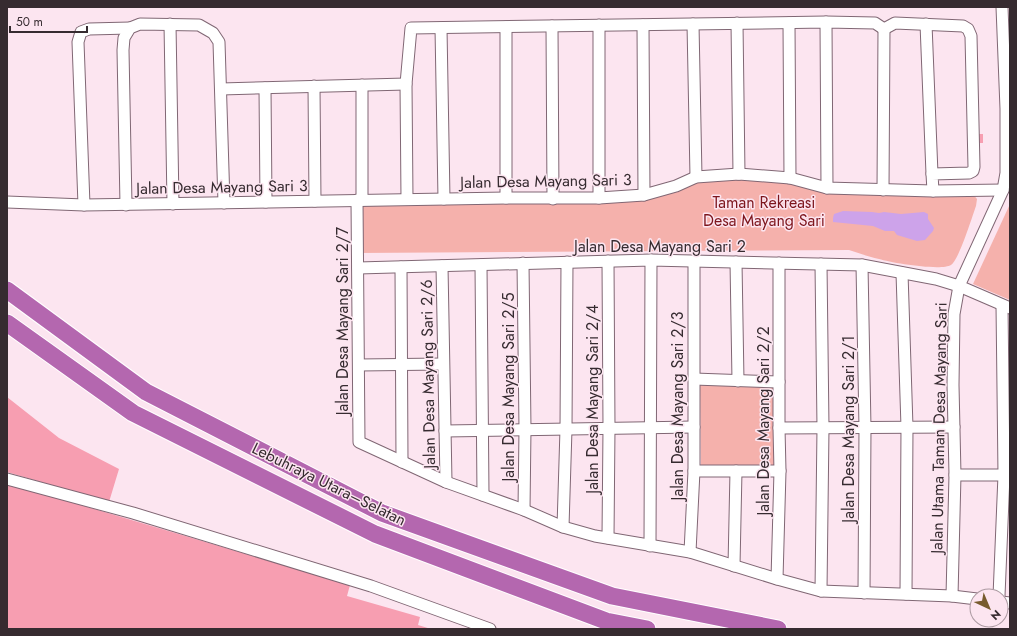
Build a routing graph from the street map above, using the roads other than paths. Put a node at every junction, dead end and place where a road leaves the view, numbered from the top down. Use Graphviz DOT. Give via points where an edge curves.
graph roads {
  1 [pos="1002,7"];
  2 [pos="826,22"];
  3 [pos="737,23"];
  4 [pos="789,23"];
  5 [pos="170,24"];
  6 [pos="694,24"];
  7 [pos="926,24"];
  8 [pos="643,25"];
  9 [pos="552,26"];
  10 [pos="599,26"];
  11 [pos="506,27"];
  12 [pos="130,28"];
  13 [pos="441,28"];
  14 [pos="884,29"];
  15 [pos="406,84"];
  16 [pos="362,85"];
  17 [pos="314,86"];
  18 [pos="265,88"];
  19 [pos="221,89"];
  20 [pos="1008,108"];
  21 [pos="739,174"];
  22 [pos="932,174"];
  23 [pos="696,177"];
  24 [pos="790,178"];
  25 [pos="827,188"];
  26 [pos="883,190"];
  27 [pos="1003,190"];
  28 [pos="932,191"];
  29 [pos="644,195"];
  30 [pos="506,198"];
  31 [pos="599,198"];
  32 [pos="444,199"];
  33 [pos="553,199"];
  34 [pos="360,200"];
  35 [pos="407,200"];
  36 [pos="315,201"];
  37 [pos="7,202"];
  38 [pos="266,202"];
  39 [pos="224,203"];
  40 [pos="173,204"];
  41 [pos="126,205"];
  42 [pos="84,206"];
  43 [pos="651,260"];
  44 [pos="608,261"];
  45 [pos="694,261"];
  46 [pos="567,262"];
  47 [pos="736,262"];
  48 [pos="523,263"];
  49 [pos="779,263"];
  50 [pos="481,264"];
  51 [pos="821,264"];
  52 [pos="862,265"];
  53 [pos="442,266"];
  54 [pos="401,267"];
  55 [pos="358,268"];
  56 [pos="902,273"];
  57 [pos="959,286"];
  58 [pos="7,290"];
  59 [pos="1006,306"];
  60 [pos="7,324"];
  61 [pos="402,364"];
  62 [pos="443,364"];
  63 [pos="359,365"];
  64 [pos="694,379"];
  65 [pos="738,381"];
  66 [pos="779,382"];
  67 [pos="650,427"];
  68 [pos="694,427"];
  69 [pos="908,427"];
  70 [pos="954,427"];
  71 [pos="609,428"];
  72 [pos="779,428"];
  73 [pos="823,428"];
  74 [pos="865,428"];
  75 [pos="525,429"];
  76 [pos="566,429"];
  77 [pos="482,430"];
  78 [pos="445,431"];
  79 [pos="402,462"];
  80 [pos="694,471"];
  81 [pos="736,471"];
  82 [pos="780,471"];
  83 [pos="955,474"];
  84 [pos="1007,475"];
  85 [pos="7,479"];
  86 [pos="446,482"];
  87 [pos="483,495"];
  88 [pos="524,510"];
  89 [pos="563,527"];
  90 [pos="608,538"];
  91 [pos="650,546"];
  92 [pos="690,552"];
  93 [pos="734,566"];
  94 [pos="776,579"];
  95 [pos="1000,588"];
  96 [pos="821,591"];
  97 [pos="864,593"];
  98 [pos="906,594"];
  99 [pos="952,596"];
  100 [pos="969,598"];
  101 [pos="490,629"];
  102 [pos="647,629"];
  103 [pos="778,629"];
  1 -- 20 [label="street, Jalan Utama Taman Desa Mayang Sari"];
  2 -- 4 [label="street"];
  2 -- 14 [label="street" via="875,23"];
  2 -- 25 [label="street"];
  3 -- 4 [label="street"];
  3 -- 6 [label="street"];
  3 -- 21 [label="street"];
  4 -- 24 [label="street"];
  5 -- 12 [label="street" via="140,24"];
  5 -- 19 [label="street" via="200,25 213,33 219,42"];
  5 -- 40 [label="street"];
  6 -- 8 [label="street"];
  6 -- 23 [label="street"];
  7 -- 14 [label="street" via="895,23"];
  7 -- 22 [label="street"];
  7 -- 22 [label="street" via="963,26 968,29 970,36 973,171"];
  8 -- 10 [label="street"];
  8 -- 29 [label="street"];
  9 -- 10 [label="street"];
  9 -- 11 [label="street"];
  9 -- 33 [label="street"];
  10 -- 31 [label="street"];
  11 -- 13 [label="street"];
  11 -- 30 [label="street"];
  12 -- 41 [label="street" via="124,38 123,50"];
  12 -- 42 [label="street" via="89,29 81,32 78,42"];
  13 -- 15 [label="street" via="411,28"];
  13 -- 32 [label="street"];
  14 -- 26 [label="street"];
  15 -- 16 [label="street"];
  15 -- 35 [label="street"];
  16 -- 17 [label="street"];
  16 -- 34 [label="street, Jalan Desa Mayang Sari 2/7"];
  17 -- 18 [label="street"];
  17 -- 36 [label="street"];
  18 -- 19 [label="street"];
  18 -- 38 [label="street"];
  19 -- 39 [label="street"];
  20 -- 27 [label="street, Jalan Utama Taman Desa Mayang Sari"];
  21 -- 23 [label="street, Jalan Desa Mayang Sari 3"];
  21 -- 24 [label="street, Jalan Desa Mayang Sari 3"];
  22 -- 28 [label="street"];
  23 -- 29 [label="street, Jalan Desa Mayang Sari 3"];
  24 -- 25 [label="street, Jalan Desa Mayang Sari 3"];
  25 -- 26 [label="street, Jalan Desa Mayang Sari 3"];
  26 -- 28 [label="street, Jalan Desa Mayang Sari 3"];
  27 -- 28 [label="street, Jalan Desa Mayang Sari 3"];
  27 -- 57 [label="street, Jalan Utama Taman Desa Mayang Sari"];
  29 -- 31 [label="street, Jalan Desa Mayang Sari 3"];
  30 -- 32 [label="street, Jalan Desa Mayang Sari 3"];
  30 -- 33 [label="street, Jalan Desa Mayang Sari 3"];
  31 -- 33 [label="street, Jalan Desa Mayang Sari 3"];
  32 -- 35 [label="street, Jalan Desa Mayang Sari 3"];
  34 -- 35 [label="street, Jalan Desa Mayang Sari 3"];
  34 -- 36 [label="street, Jalan Desa Mayang Sari 3"];
  34 -- 55 [label="street, Jalan Desa Mayang Sari 2/7"];
  36 -- 38 [label="street, Jalan Desa Mayang Sari 3"];
  37 -- 42 [label="street, Jalan Desa Mayang Sari 3"];
  38 -- 39 [label="street, Jalan Desa Mayang Sari 3"];
  39 -- 40 [label="street, Jalan Desa Mayang Sari 3"];
  40 -- 41 [label="street, Jalan Desa Mayang Sari 3"];
  41 -- 42 [label="street, Jalan Desa Mayang Sari 3"];
  43 -- 44 [label="street, Jalan Desa Mayang Sari 2"];
  43 -- 45 [label="street, Jalan Desa Mayang Sari 2"];
  43 -- 67 [label="street"];
  44 -- 46 [label="street, Jalan Desa Mayang Sari 2"];
  44 -- 71 [label="street, Jalan Desa Mayang Sari 2/4"];
  45 -- 47 [label="street, Jalan Desa Mayang Sari 2"];
  45 -- 64 [label="street, Jalan Desa Mayang Sari 2/3"];
  46 -- 48 [label="street, Jalan Desa Mayang Sari 2"];
  46 -- 76 [label="street"];
  47 -- 49 [label="street, Jalan Desa Mayang Sari 2"];
  47 -- 65 [label="street"];
  48 -- 50 [label="street, Jalan Desa Mayang Sari 2"];
  48 -- 75 [label="street, Jalan Desa Mayang Sari 2/5"];
  49 -- 51 [label="street, Jalan Desa Mayang Sari 2"];
  49 -- 66 [label="street, Jalan Desa Mayang Sari 2/2"];
  50 -- 53 [label="street, Jalan Desa Mayang Sari 2"];
  50 -- 77 [label="street"];
  51 -- 52 [label="street, Jalan Desa Mayang Sari 2"];
  51 -- 73 [label="street"];
  52 -- 56 [label="street, Jalan Desa Mayang Sari 2"];
  52 -- 74 [label="street, Jalan Desa Mayang Sari 2/1"];
  53 -- 54 [label="street, Jalan Desa Mayang Sari 2"];
  53 -- 62 [label="street, Jalan Desa Mayang Sari 2/6"];
  54 -- 55 [label="street, Jalan Desa Mayang Sari 2"];
  54 -- 61 [label="street"];
  55 -- 63 [label="street, Jalan Desa Mayang Sari 2/7"];
  56 -- 57 [label="street, Jalan Desa Mayang Sari 2"];
  56 -- 69 [label="street"];
  57 -- 59 [label="street, Jalan Desa Mayang Sari 2"];
  57 -- 70 [label="street, Jalan Utama Taman Desa Mayang Sari" via="954,314"];
  58 -- 103 [label="highway, Lebuhraya Utara–Selatan" via="146,392 382,513 612,596"];
  59 -- 84 [label="street"];
  60 -- 102 [label="highway, Lebuhraya Utara–Selatan" via="133,413 375,534 606,621"];
  61 -- 62 [label="street"];
  61 -- 63 [label="street"];
  61 -- 79 [label="street"];
  62 -- 78 [label="street, Jalan Desa Mayang Sari 2/6"];
  63 -- 79 [label="street, Jalan Desa Mayang Sari 2/7" via="359,442"];
  64 -- 65 [label="street"];
  64 -- 68 [label="street, Jalan Desa Mayang Sari 2/3"];
  65 -- 66 [label="street"];
  66 -- 72 [label="street, Jalan Desa Mayang Sari 2/2"];
  67 -- 68 [label="street"];
  67 -- 71 [label="street"];
  67 -- 91 [label="street"];
  68 -- 80 [label="street, Jalan Desa Mayang Sari 2/3"];
  69 -- 70 [label="street"];
  69 -- 74 [label="street"];
  69 -- 98 [label="street"];
  70 -- 83 [label="street, Jalan Utama Taman Desa Mayang Sari"];
  71 -- 76 [label="street"];
  71 -- 90 [label="street, Jalan Desa Mayang Sari 2/4"];
  72 -- 73 [label="street"];
  72 -- 82 [label="street, Jalan Desa Mayang Sari 2/2"];
  73 -- 74 [label="street"];
  73 -- 96 [label="street"];
  74 -- 97 [label="street, Jalan Desa Mayang Sari 2/1"];
  75 -- 76 [label="street"];
  75 -- 77 [label="street"];
  75 -- 88 [label="street, Jalan Desa Mayang Sari 2/5"];
  76 -- 89 [label="street"];
  77 -- 78 [label="street"];
  77 -- 87 [label="street"];
  78 -- 86 [label="street, Jalan Desa Mayang Sari 2/6"];
  79 -- 86 [label="street"];
  80 -- 81 [label="street"];
  80 -- 92 [label="street, Jalan Desa Mayang Sari 2/3"];
  81 -- 82 [label="street"];
  81 -- 93 [label="street"];
  82 -- 94 [label="street, Jalan Desa Mayang Sari 2/2"];
  83 -- 84 [label="street"];
  83 -- 99 [label="street, Jalan Utama Taman Desa Mayang Sari"];
  84 -- 95 [label="street"];
  85 -- 101 [label="street" via="133,513 371,586"];
  86 -- 87 [label="street"];
  87 -- 88 [label="street"];
  88 -- 89 [label="street"];
  89 -- 90 [label="street"];
  90 -- 91 [label="street"];
  91 -- 92 [label="street"];
  92 -- 93 [label="street"];
  93 -- 94 [label="street"];
  94 -- 96 [label="street"];
  96 -- 97 [label="street"];
  97 -- 98 [label="street"];
  98 -- 99 [label="street"];
  99 -- 100 [label="street"];
}
